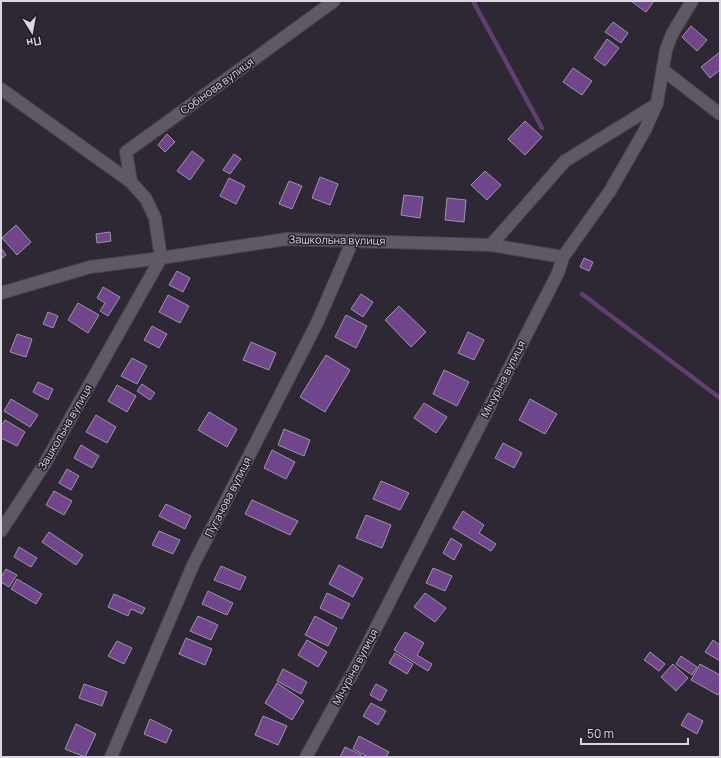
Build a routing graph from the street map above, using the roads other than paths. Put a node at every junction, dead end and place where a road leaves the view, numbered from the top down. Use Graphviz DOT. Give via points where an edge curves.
graph roads {
  1 [pos="334,1"];
  2 [pos="692,1"];
  3 [pos="663,70"];
  4 [pos="1,89"];
  5 [pos="657,103"];
  6 [pos="720,114"];
  7 [pos="131,182"];
  8 [pos="353,240"];
  9 [pos="491,245"];
  10 [pos="563,257"];
  11 [pos="161,258"];
  12 [pos="1,293"];
  13 [pos="1,531"];
  14 [pos="111,757"];
  15 [pos="306,757"];
  1 -- 7 [label="street, Собінова вулиця" via="126,152"];
  2 -- 3 [label="street, Мічуріна вулиця" via="672,34"];
  3 -- 5 [label="street, Мічуріна вулиця"];
  3 -- 6 [label="street"];
  4 -- 7 [label="street"];
  5 -- 9 [label="street" via="565,161"];
  5 -- 10 [label="street, Мічуріна вулиця" via="610,191"];
  7 -- 11 [label="street" via="146,199 155,218"];
  8 -- 9 [label="street, Зашкольна вулиця"];
  8 -- 11 [label="street, Зашкольна вулиця" via="288,238"];
  8 -- 14 [label="street, Пугачова вулиця" via="317,323 193,565"];
  9 -- 10 [label="street, Зашкольна вулиця"];
  10 -- 15 [label="street, Мічуріна вулиця" via="558,273 372,635"];
  11 -- 12 [label="street" via="90,267"];
  11 -- 13 [label="street, Зашкольна вулиця" via="44,465"];
}
